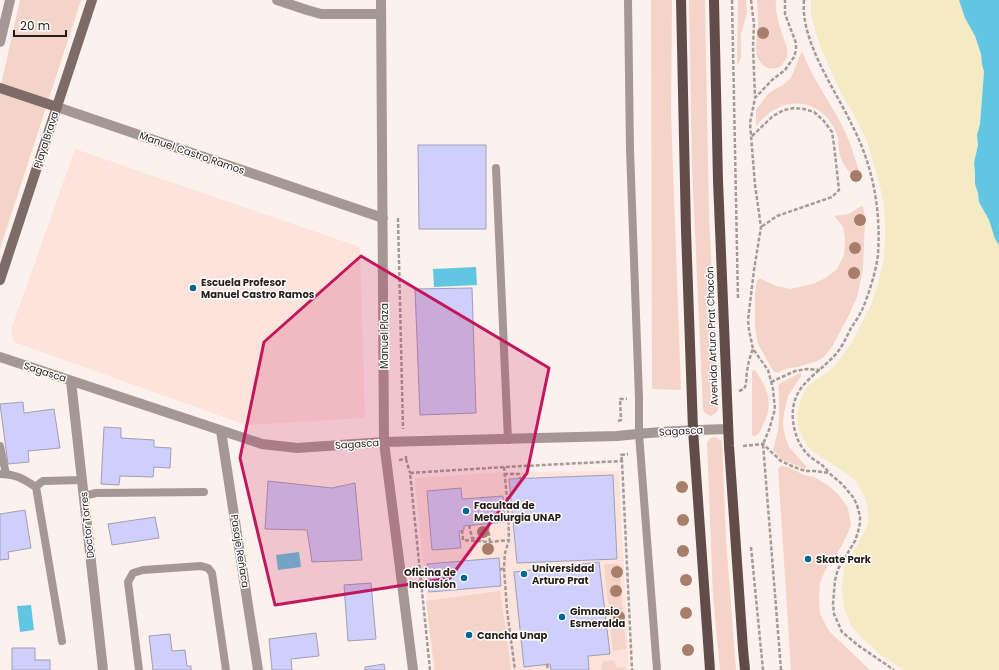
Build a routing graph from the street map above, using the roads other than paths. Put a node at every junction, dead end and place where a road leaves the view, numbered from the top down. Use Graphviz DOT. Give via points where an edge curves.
graph roads {
  1 [pos="10,0"];
  2 [pos="92,0"];
  3 [pos="277,0"];
  4 [pos="381,0"];
  5 [pos="628,0"];
  6 [pos="682,0"];
  7 [pos="714,0"];
  8 [pos="381,14"];
  9 [pos="0,42"];
  10 [pos="0,88"];
  11 [pos="57,107"];
  12 [pos="496,168"];
  13 [pos="383,218"];
  14 [pos="0,280"];
  15 [pos="0,357"];
  16 [pos="71,381"];
  17 [pos="728,429"];
  18 [pos="693,430"];
  19 [pos="221,431"];
  20 [pos="639,434"];
  21 [pos="508,440"];
  22 [pos="384,442"];
  23 [pos="0,446"];
  24 [pos="3,474"];
  25 [pos="82,480"];
  26 [pos="36,487"];
  27 [pos="204,492"];
  28 [pos="84,496"];
  29 [pos="62,641"];
  30 [pos="103,670"];
  31 [pos="139,670"];
  32 [pos="226,670"];
  33 [pos="258,670"];
  34 [pos="413,670"];
  35 [pos="657,670"];
  36 [pos="710,670"];
  37 [pos="745,670"];
  1 -- 9 [label="street"];
  2 -- 11 [label="street, Playa Brava"];
  3 -- 8 [label="street" via="321,14"];
  4 -- 8 [label="street, Manuel Plaza"];
  5 -- 20 [label="lane"];
  6 -- 18 [label="main road"];
  7 -- 17 [label="main road, Avenida Arturo Prat Chacón"];
  8 -- 13 [label="street, Manuel Plaza"];
  10 -- 11 [label="street, Manuel Castro Ramos"];
  11 -- 13 [label="street, Manuel Castro Ramos"];
  11 -- 14 [label="street, Playa Brava"];
  12 -- 21 [label="lane"];
  13 -- 22 [label="street, Manuel Plaza"];
  15 -- 16 [label="street, Sagasca"];
  16 -- 19 [label="street, Sagasca"];
  16 -- 25 [label="street, Doctor Torres"];
  17 -- 18 [label="street, Sagasca"];
  17 -- 37 [label="main road, Avenida Arturo Prat Chacón"];
  18 -- 20 [label="street, Sagasca"];
  18 -- 36 [label="main road"];
  19 -- 22 [label="street, Sagasca" via="262,444 297,448"];
  19 -- 33 [label="street, Pasaje Reñaca"];
  20 -- 21 [label="street, Sagasca"];
  20 -- 35 [label="lane"];
  21 -- 22 [label="street, Sagasca"];
  22 -- 34 [label="street, Manuel Plaza"];
  23 -- 24 [label="lane"];
  24 -- 26 [label="lane" via="18,476"];
  25 -- 26 [label="lane" via="43,481"];
  25 -- 28 [label="street, Doctor Torres"];
  26 -- 29 [label="lane"];
  27 -- 28 [label="lane"];
  28 -- 30 [label="street, Doctor Torres"];
  31 -- 32 [label="lane" via="128,582 133,573 201,566 208,568 212,573"];
}
